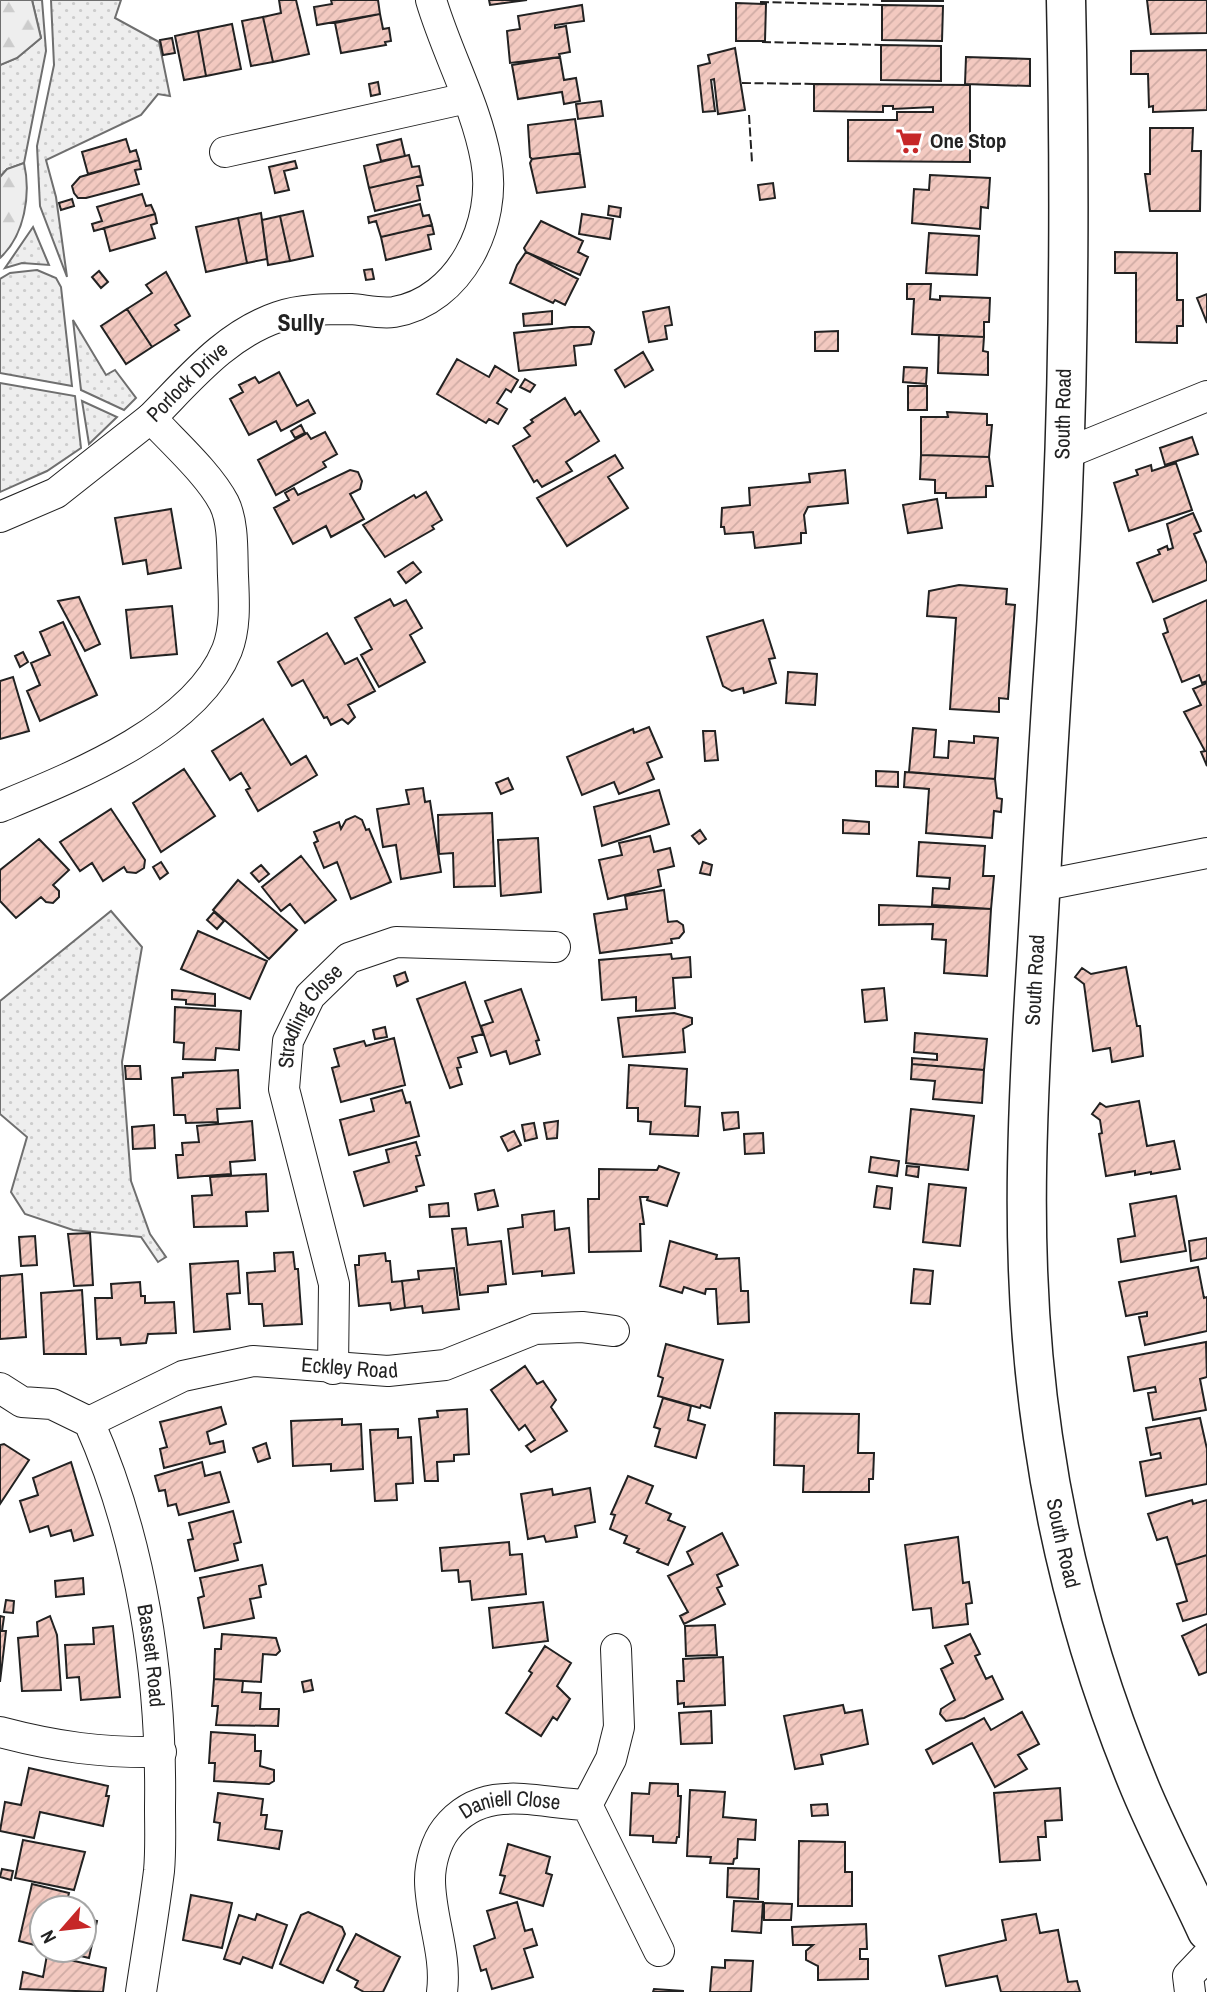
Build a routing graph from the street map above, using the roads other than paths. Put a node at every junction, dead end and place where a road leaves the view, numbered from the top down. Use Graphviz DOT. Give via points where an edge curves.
graph roads {
  1 [pos="431,0"];
  2 [pos="1066,0"];
  3 [pos="467,98"];
  4 [pos="225,152"];
  5 [pos="1207,396"];
  6 [pos="151,418"];
  7 [pos="1062,455"];
  8 [pos="0,517"];
  9 [pos="0,807"];
  10 [pos="1207,853"];
  11 [pos="1040,886"];
  12 [pos="555,947"];
  13 [pos="614,1331"];
  14 [pos="333,1368"];
  15 [pos="0,1388"];
  16 [pos="89,1422"];
  17 [pos="616,1649"];
  18 [pos="0,1732"];
  19 [pos="161,1752"];
  20 [pos="587,1805"];
  21 [pos="1207,1931"];
  22 [pos="659,1951"];
  23 [pos="1207,1956"];
  24 [pos="141,1992"];
  25 [pos="442,1992"];
  26 [pos="1189,1992"];
  1 -- 3 [label="street, Porlock Drive"];
  2 -- 7 [label="main road, South Road" via="1069,154"];
  3 -- 4 [label="street"];
  3 -- 6 [label="street, Porlock Drive" via="487,162 487,204 475,244 455,279 430,300 393,312 311,311 258,325 231,340"];
  5 -- 7 [label="street"];
  6 -- 8 [label="street" via="56,493"];
  6 -- 9 [label="street, Porlock Drive" via="224,503 233,580 227,650 207,683 149,733 79,772"];
  7 -- 11 [label="main road, South Road"];
  10 -- 11 [label="street"];
  11 -- 21 [label="main road, South Road" via="1025,1225 1031,1347 1043,1441 1061,1537 1096,1664 1140,1790"];
  12 -- 14 [label="street, Stradling Close" via="397,942 349,958 310,996 288,1041 284,1089 334,1284"];
  13 -- 14 [label="street, Eckley Road" via="535,1329 445,1365 388,1371"];
  14 -- 16 [label="street, Eckley Road" via="253,1361 191,1374"];
  15 -- 16 [label="street" via="22,1402 52,1404"];
  16 -- 19 [label="street, Bassett Road" via="108,1464 133,1551 147,1617"];
  17 -- 20 [label="street" via="619,1727 611,1759"];
  18 -- 19 [label="street" via="57,1747 106,1753"];
  19 -- 24 [label="street, Bassett Road" via="159,1868"];
  20 -- 22 [label="street, Daniell Close"];
  20 -- 25 [label="street, Daniell Close" via="512,1798 483,1801 457,1815 438,1840 430,1879 439,1929"];
  23 -- 26 [label="street" via="1188,1976"];
}
